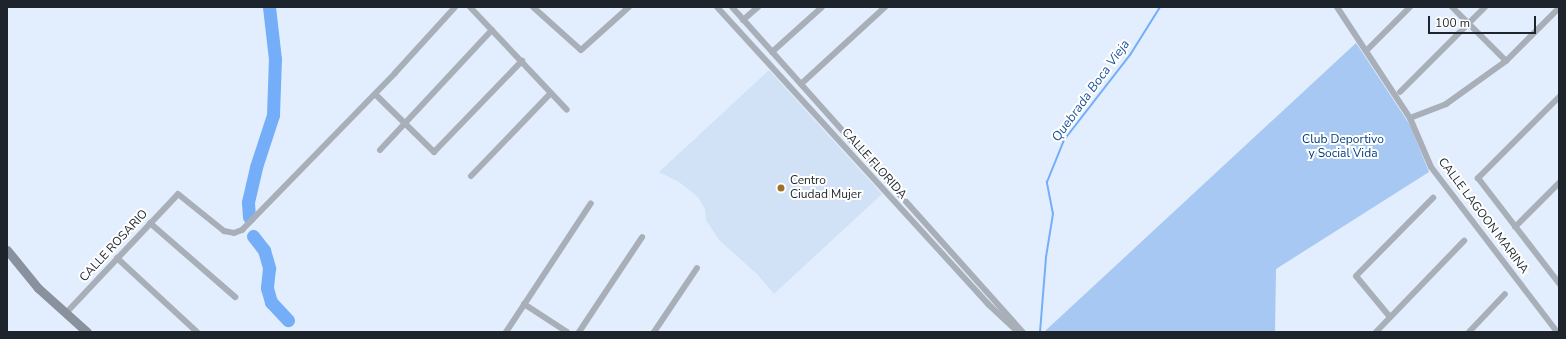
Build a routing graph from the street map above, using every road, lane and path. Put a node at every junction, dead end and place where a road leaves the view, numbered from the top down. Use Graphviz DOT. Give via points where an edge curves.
graph roads {
  1 [pos="456,7"];
  2 [pos="470,7"];
  3 [pos="629,7"];
  4 [pos="717,7"];
  5 [pos="732,7"];
  6 [pos="758,7"];
  7 [pos="822,7"];
  8 [pos="885,7"];
  9 [pos="1337,7"];
  10 [pos="1410,7"];
  11 [pos="1452,7"];
  12 [pos="1485,7"];
  13 [pos="536,8"];
  14 [pos="1559,8"];
  15 [pos="877,9"];
  16 [pos="743,20"];
  17 [pos="1468,24"];
  18 [pos="492,30"];
  19 [pos="1366,51"];
  20 [pos="772,52"];
  21 [pos="522,61"];
  22 [pos="1506,61"];
  23 [pos="801,84"];
  24 [pos="1400,92"];
  25 [pos="551,93"];
  26 [pos="375,94"];
  27 [pos="1559,97"];
  28 [pos="567,110"];
  29 [pos="1410,118"];
  30 [pos="405,123"];
  31 [pos="380,150"];
  32 [pos="471,176"];
  33 [pos="1559,183"];
  34 [pos="1433,198"];
  35 [pos="591,203"];
  36 [pos="150,223"];
  37 [pos="1515,227"];
  38 [pos="642,237"];
  39 [pos="1464,241"];
  40 [pos="7,250"];
  41 [pos="118,258"];
  42 [pos="697,268"];
  43 [pos="1559,283"];
  44 [pos="1505,294"];
  45 [pos="235,297"];
  46 [pos="524,304"];
  47 [pos="66,313"];
  48 [pos="1390,317"];
  49 [pos="87,332"];
  50 [pos="197,332"];
  51 [pos="506,332"];
  52 [pos="567,332"];
  53 [pos="579,332"];
  54 [pos="654,332"];
  55 [pos="1018,332"];
  56 [pos="1023,332"];
  57 [pos="1376,332"];
  58 [pos="1469,332"];
  59 [pos="1557,332"];
  1 -- 26 [label="street"];
  2 -- 18 [label="street"];
  3 -- 13 [label="street" via="581,50"];
  4 -- 55 [label="street, CALLE FLORIDA" via="988,304"];
  5 -- 16 [label="street, CALLE FLORIDA"];
  6 -- 16 [label="street"];
  7 -- 20 [label="street"];
  8 -- 15 [label="street"];
  9 -- 19 [label="street, CALLE LAGOON MARINA"];
  10 -- 19 [label="street"];
  11 -- 17 [label="street"];
  12 -- 17 [label="street"];
  14 -- 22 [label="street"];
  15 -- 23 [label="street"];
  16 -- 20 [label="street, CALLE FLORIDA"];
  17 -- 22 [label="street"];
  17 -- 24 [label="street"];
  18 -- 21 [label="street"];
  18 -- 30 [label="street"];
  19 -- 29 [label="street, CALLE LAGOON MARINA"];
  20 -- 23 [label="street, CALLE FLORIDA"];
  21 -- 25 [label="street"];
  21 -- 30 [label="street" via="434,152"];
  22 -- 29 [label="street" via="1446,104"];
  23 -- 56 [label="street, CALLE FLORIDA"];
  25 -- 28 [label="street"];
  25 -- 32 [label="street"];
  26 -- 30 [label="street"];
  26 -- 36 [label="street, CALLE ROSARIO" via="242,230 234,233 224,231 178,194"];
  27 -- 37 [label="street" via="1478,178"];
  29 -- 59 [label="street, CALLE LAGOON MARINA" via="1431,167"];
  30 -- 31 [label="street"];
  33 -- 37 [label="street"];
  34 -- 48 [label="street" via="1356,276"];
  35 -- 46 [label="street"];
  36 -- 41 [label="street, CALLE ROSARIO"];
  36 -- 45 [label="street"];
  37 -- 43 [label="street"];
  38 -- 53 [label="street"];
  39 -- 48 [label="street"];
  40 -- 47 [label="main road" via="38,288"];
  41 -- 47 [label="street, CALLE ROSARIO"];
  41 -- 50 [label="street"];
  42 -- 54 [label="street"];
  44 -- 58 [label="street"];
  46 -- 51 [label="street"];
  46 -- 52 [label="street"];
  47 -- 49 [label="main road"];
  48 -- 57 [label="street"];
}
